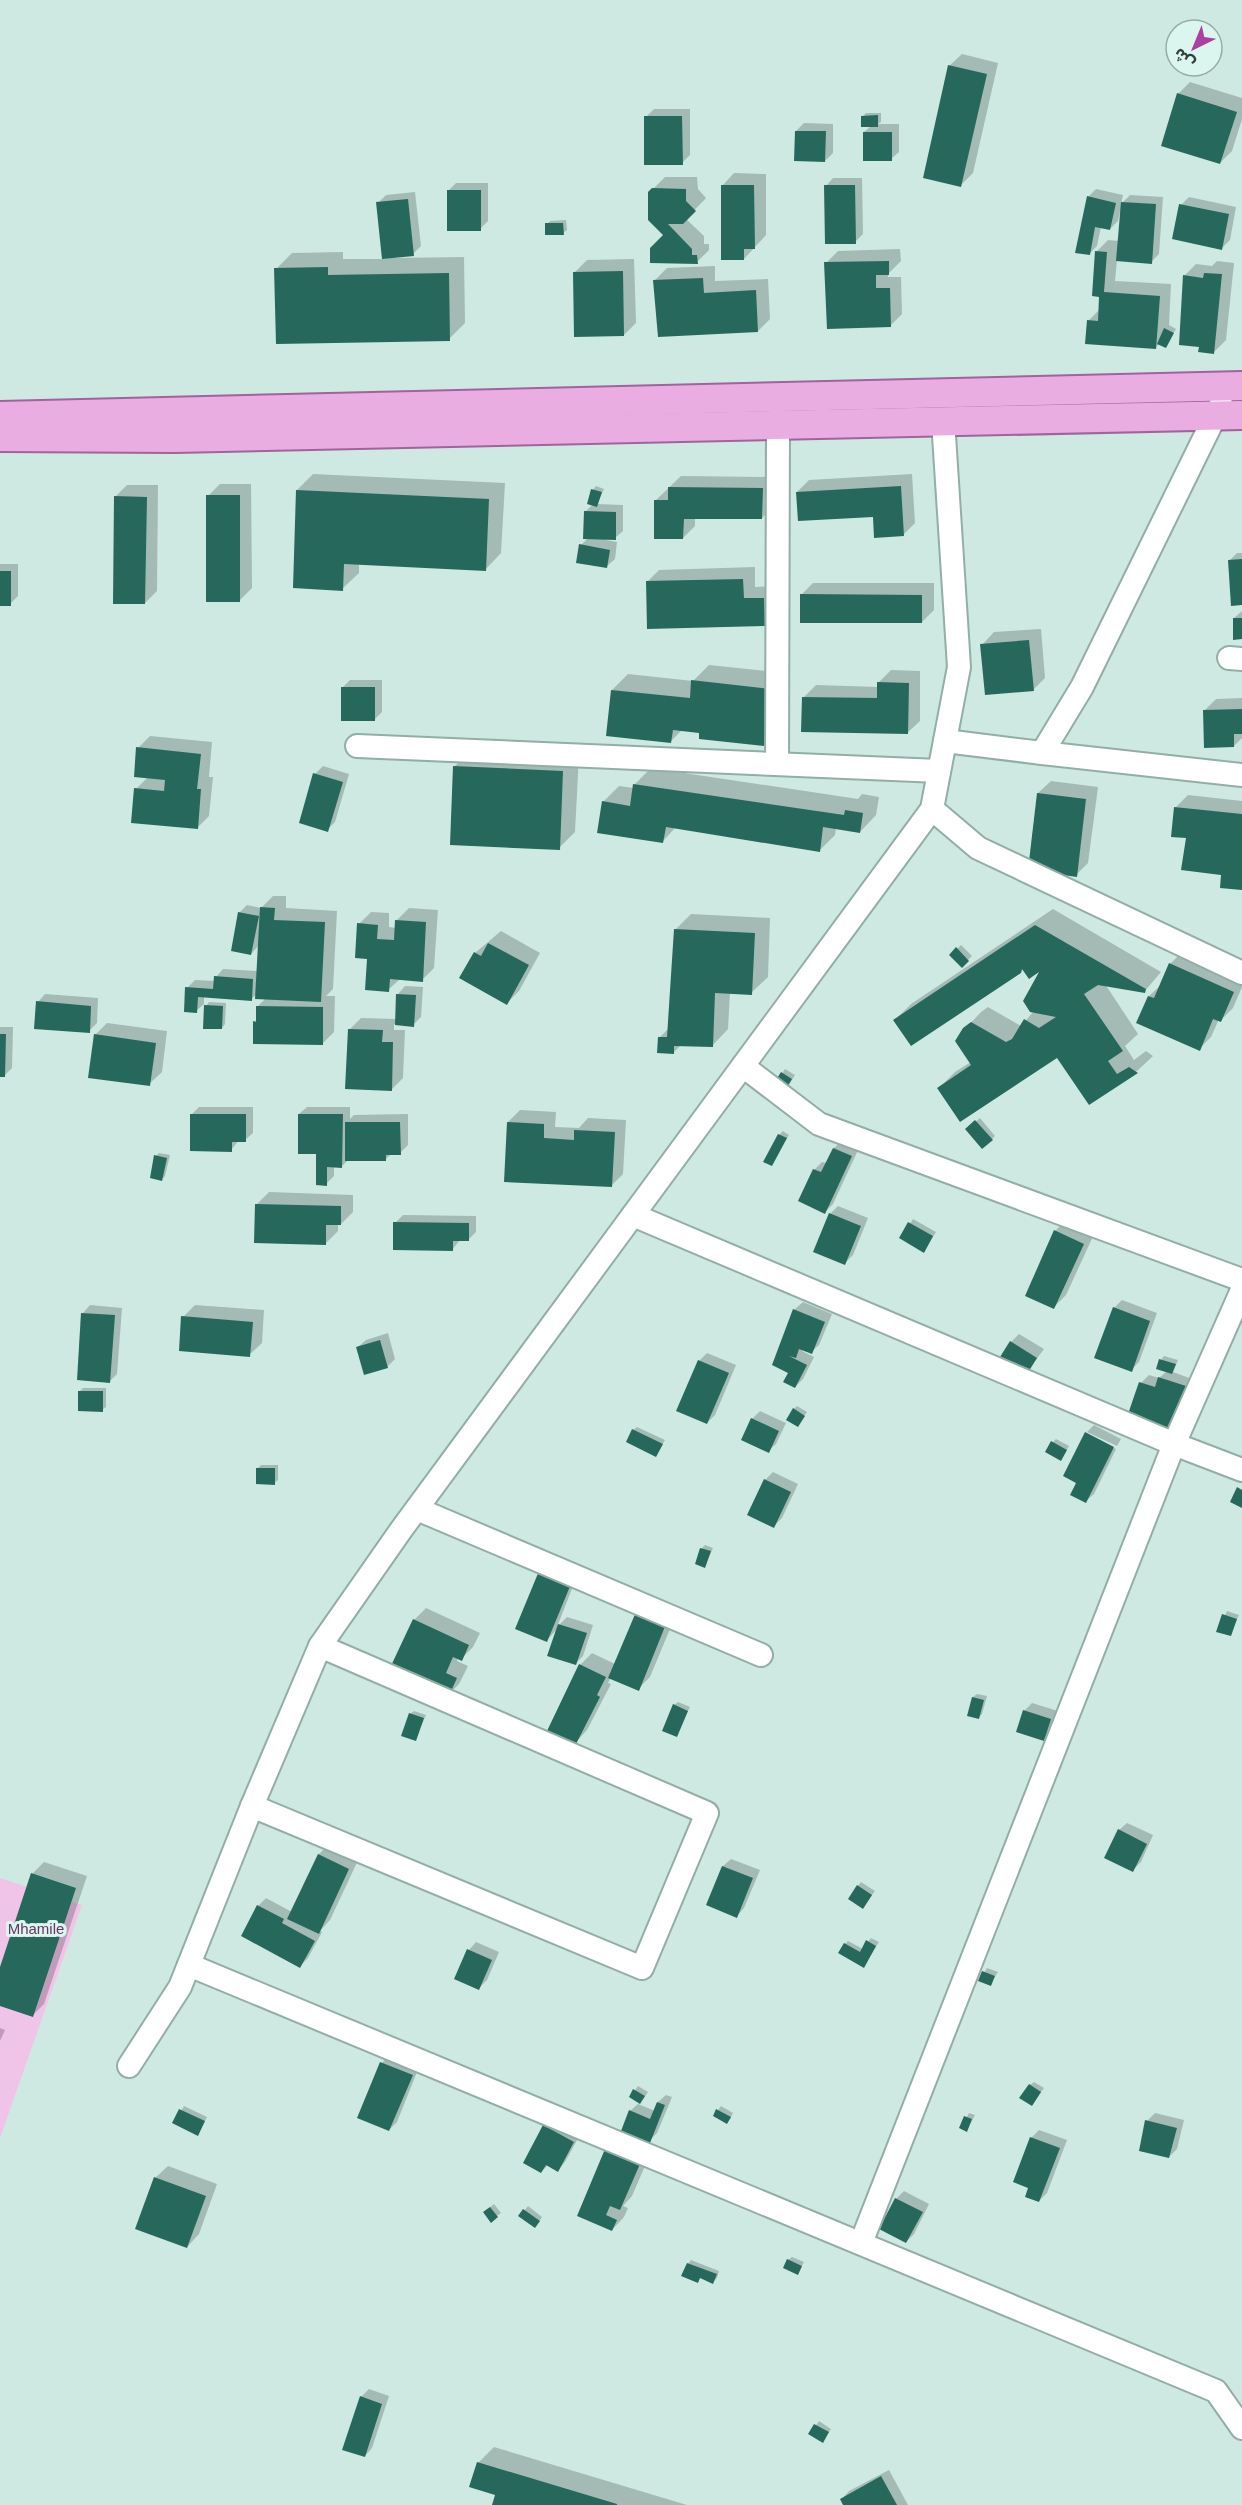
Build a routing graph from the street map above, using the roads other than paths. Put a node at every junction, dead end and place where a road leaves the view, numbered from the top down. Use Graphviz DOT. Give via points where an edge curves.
graph roads {
  1 [pos="1237,386"];
  2 [pos="0,416"];
  3 [pos="1228,416"];
  4 [pos="943,420"];
  5 [pos="777,424"];
  6 [pos="0,437"];
  7 [pos="945,741"];
  8 [pos="357,746"];
  9 [pos="1042,753"];
  10 [pos="777,764"];
  11 [pos="939,771"];
  12 [pos="1242,775"];
  13 [pos="932,809"];
  14 [pos="1242,973"];
  15 [pos="743,1066"];
  16 [pos="633,1215"];
  17 [pos="1242,1280"];
  18 [pos="1242,1290"];
  19 [pos="1174,1444"];
  20 [pos="1242,1470"];
  21 [pos="417,1509"];
  22 [pos="320,1646"];
  23 [pos="761,1655"];
  24 [pos="252,1806"];
  25 [pos="189,1965"];
  26 [pos="129,2066"];
  27 [pos="861,2243"];
  28 [pos="1242,2428"];
  1 -- 2 [label="main road"];
  1 -- 3 [label="street"];
  3 -- 4 [label="main road"];
  3 -- 9 [label="street" via="1082,687"];
  4 -- 5 [label="main road"];
  4 -- 7 [label="street" via="959,667"];
  5 -- 6 [label="main road" via="175,438"];
  5 -- 10 [label="street"];
  7 -- 9 [label="street"];
  7 -- 11 [label="street"];
  8 -- 10 [label="street"];
  9 -- 12 [label="street"];
  10 -- 11 [label="street"];
  11 -- 13 [label="street"];
  13 -- 14 [label="street" via="978,848"];
  13 -- 15 [label="street"];
  15 -- 16 [label="street"];
  15 -- 17 [label="street" via="819,1124"];
  16 -- 19 [label="street"];
  16 -- 21 [label="street"];
  18 -- 19 [label="street"];
  19 -- 20 [label="street"];
  19 -- 27 [label="street"];
  21 -- 22 [label="street"];
  21 -- 23 [label="street"];
  22 -- 24 [label="street"];
  22 -- 24 [label="street" via="707,1813 642,1968"];
  24 -- 25 [label="street"];
  25 -- 26 [label="street" via="180,1987"];
  25 -- 27 [label="street"];
  27 -- 28 [label="street" via="1216,2391"];
}
